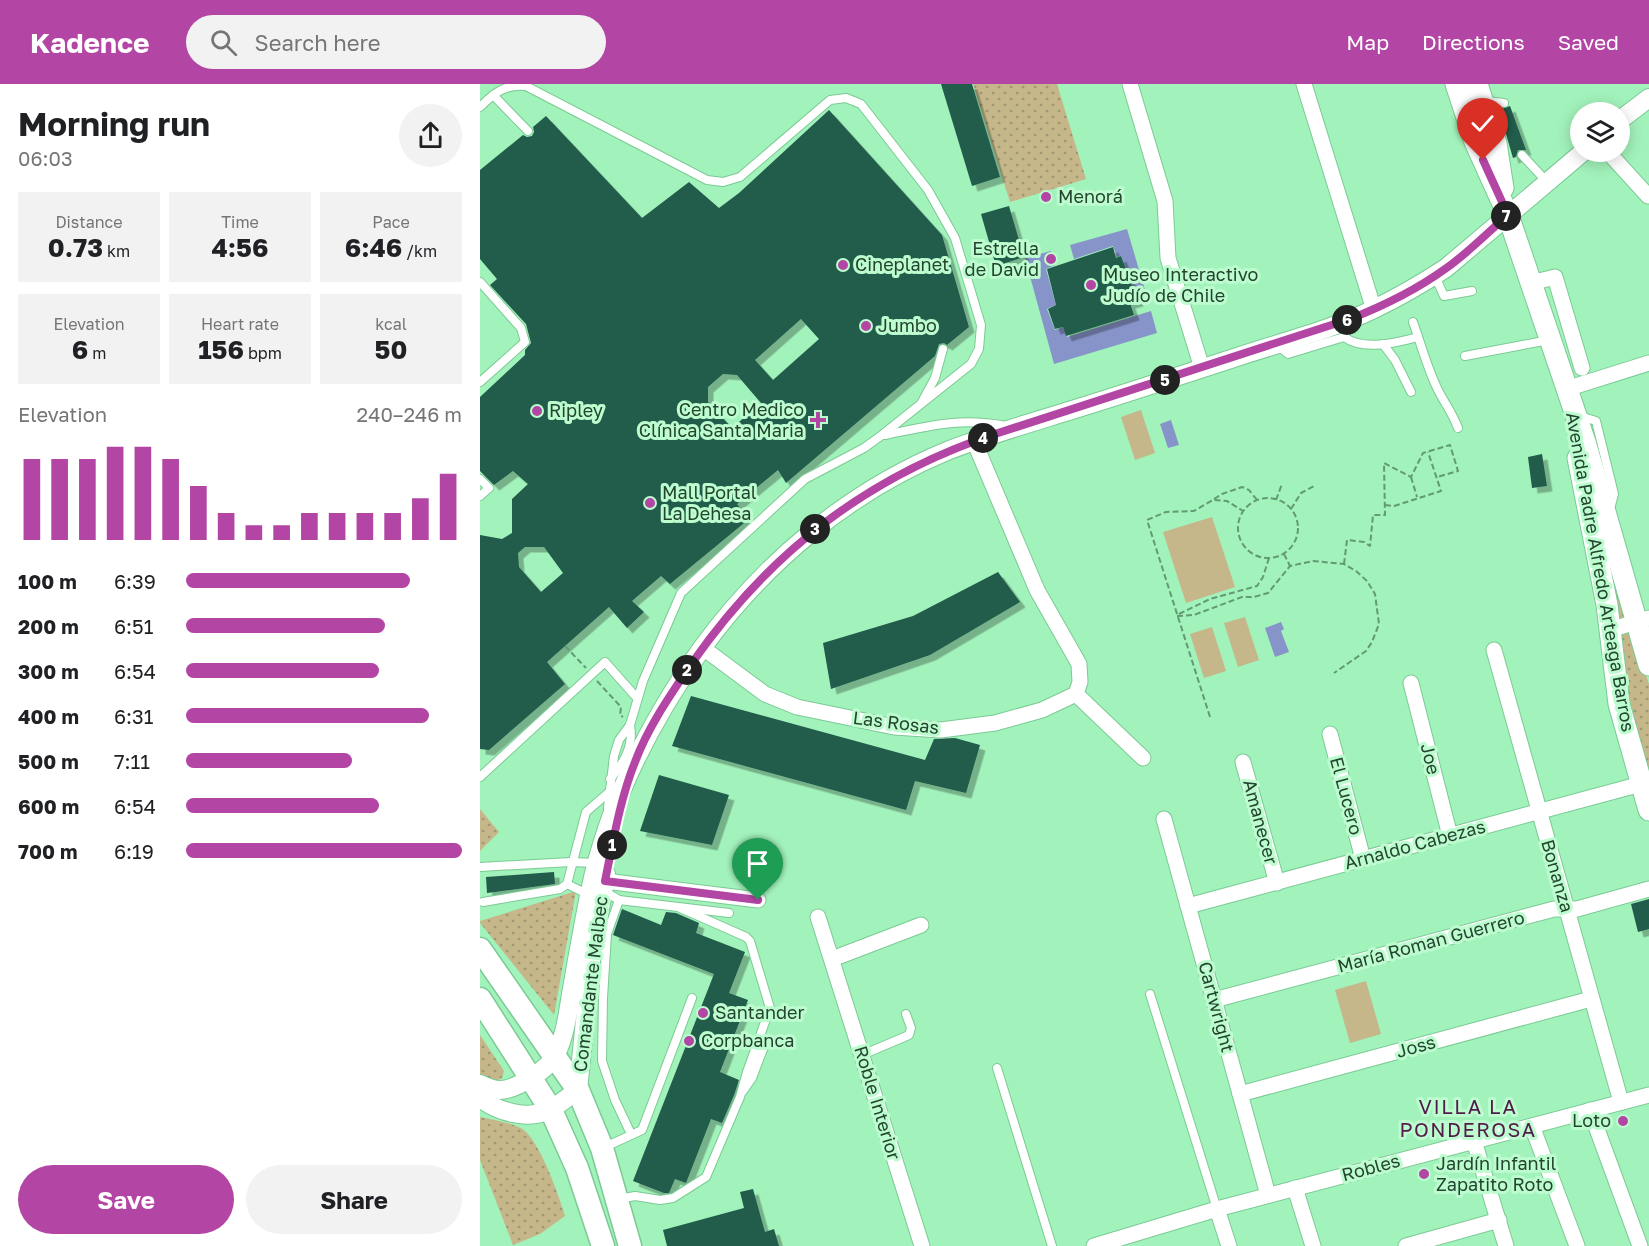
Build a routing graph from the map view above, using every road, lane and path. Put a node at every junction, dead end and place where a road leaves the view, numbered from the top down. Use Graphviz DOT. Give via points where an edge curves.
graph roads {
  1 [pos="1130,84"];
  2 [pos="1304,84"];
  3 [pos="1456,84"];
  4 [pos="1648,84"];
  5 [pos="1480,92"];
  6 [pos="493,94"];
  7 [pos="1644,101"];
  8 [pos="1504,103"];
  9 [pos="480,107"];
  10 [pos="1630,112"];
  11 [pos="528,131"];
  12 [pos="1522,155"];
  13 [pos="1571,162"];
  14 [pos="1617,162"];
  15 [pos="1547,182"];
  16 [pos="1648,196"];
  17 [pos="1508,215"];
  18 [pos="1435,276"];
  19 [pos="480,282"];
  20 [pos="1531,283"];
  21 [pos="1472,291"];
  22 [pos="1374,310"];
  23 [pos="1350,319"];
  24 [pos="1413,322"];
  25 [pos="1344,337"];
  26 [pos="1418,338"];
  27 [pos="1550,340"];
  28 [pos="1383,344"];
  29 [pos="1276,345"];
  30 [pos="943,349"];
  31 [pos="1465,356"];
  32 [pos="1649,363"];
  33 [pos="1202,368"];
  34 [pos="1582,368"];
  35 [pos="480,382"];
  36 [pos="1411,392"];
  37 [pos="1571,402"];
  38 [pos="915,410"];
  39 [pos="1016,428"];
  40 [pos="1458,428"];
  41 [pos="882,435"];
  42 [pos="974,441"];
  43 [pos="1428,451"];
  44 [pos="1411,477"];
  45 [pos="1437,477"];
  46 [pos="480,479"];
  47 [pos="1282,484"];
  48 [pos="1314,486"];
  49 [pos="480,496"];
  50 [pos="1417,498"];
  51 [pos="1213,500"];
  52 [pos="1257,500"];
  53 [pos="1276,500"];
  54 [pos="1385,505"];
  55 [pos="1292,509"];
  56 [pos="1243,511"];
  57 [pos="1284,554"];
  58 [pos="1269,558"];
  59 [pos="1344,564"];
  60 [pos="1290,566"];
  61 [pos="1242,592"];
  62 [pos="1242,597"];
  63 [pos="1177,616"];
  64 [pos="1642,620"];
  65 [pos="1610,630"];
  66 [pos="565,646"];
  67 [pos="702,648"];
  68 [pos="1494,651"];
  69 [pos="1649,665"];
  70 [pos="1334,673"];
  71 [pos="591,675"];
  72 [pos="1410,682"];
  73 [pos="1076,694"];
  74 [pos="638,698"];
  75 [pos="1210,717"];
  76 [pos="631,723"];
  77 [pos="1330,734"];
  78 [pos="1143,758"];
  79 [pos="635,761"];
  80 [pos="1243,762"];
  81 [pos="480,777"];
  82 [pos="610,779"];
  83 [pos="1641,784"];
  84 [pos="608,793"];
  85 [pos="1649,810"];
  86 [pos="1539,812"];
  87 [pos="1164,819"];
  88 [pos="606,827"];
  89 [pos="1450,836"];
  90 [pos="1363,859"];
  91 [pos="571,862"];
  92 [pos="596,863"];
  93 [pos="480,867"];
  94 [pos="1277,883"];
  95 [pos="567,884"];
  96 [pos="599,889"];
  97 [pos="1649,889"];
  98 [pos="619,900"];
  99 [pos="758,900"];
  100 [pos="481,902"];
  101 [pos="1188,906"];
  102 [pos="678,907"];
  103 [pos="1566,909"];
  104 [pos="729,913"];
  105 [pos="818,917"];
  106 [pos="921,925"];
  107 [pos="480,949"];
  108 [pos="832,959"];
  109 [pos="1150,994"];
  110 [pos="692,998"];
  111 [pos="480,999"];
  112 [pos="1591,999"];
  113 [pos="1214,1000"];
  114 [pos="906,1014"];
  115 [pos="765,1044"];
  116 [pos="862,1055"];
  117 [pos="555,1057"];
  118 [pos="998,1068"];
  119 [pos="530,1078"];
  120 [pos="480,1084"];
  121 [pos="578,1090"];
  122 [pos="1240,1094"];
  123 [pos="1649,1095"];
  124 [pos="740,1097"];
  125 [pos="480,1098"];
  126 [pos="1621,1102"];
  127 [pos="551,1110"];
  128 [pos="1590,1110"];
  129 [pos="1532,1126"];
  130 [pos="631,1134"];
  131 [pos="1474,1141"];
  132 [pos="602,1148"];
  133 [pos="1295,1188"];
  134 [pos="1268,1195"];
  135 [pos="617,1200"];
  136 [pos="1217,1209"];
  137 [pos="1499,1220"];
  138 [pos="603,1246"];
  139 [pos="630,1246"];
  140 [pos="922,1246"];
  141 [pos="1052,1246"];
  142 [pos="1094,1246"];
  143 [pos="1229,1246"];
  144 [pos="1313,1246"];
  145 [pos="1406,1246"];
  146 [pos="1506,1246"];
  147 [pos="1577,1246"];
  148 [pos="1640,1246"];
  1 -- 33 [label="street" via="1165,201 1168,258"];
  2 -- 22 [label="street"];
  3 -- 17 [label="main road, Avenida Padre Alfredo Arteaga Barros" via="1475,142"];
  4 -- 7 [label="street"];
  5 -- 8 [label="lane"];
  5 -- 17 [label="main road, Avenida Padre Alfredo Arteaga Barros" via="1504,167"];
  6 -- 9 [label="lane"];
  6 -- 11 [label="lane"];
  6 -- 38 [label="lane" via="510,86 534,89 707,180 723,182 740,177 830,100 846,98 861,104 928,190 955,238 981,325 979,349 971,364"];
  7 -- 10 [label="street"];
  12 -- 15 [label="lane"];
  13 -- 15 [label="street, Comandante Malbec"];
  14 -- 16 [label="street"];
  15 -- 17 [label="street, Comandante Malbec"];
  17 -- 18 [label="street, Comandante Malbec"];
  17 -- 20 [label="main road, Avenida Padre Alfredo Arteaga Barros"];
  18 -- 21 [label="lane" via="1444,296"];
  18 -- 22 [label="street, Comandante Malbec"];
  19 -- 35 [label="lane" via="521,328 525,342"];
  20 -- 27 [label="main road, Avenida Padre Alfredo Arteaga Barros"];
  20 -- 34 [label="street" via="1555,277"];
  22 -- 23 [label="street, Comandante Malbec"];
  23 -- 25 [label="lane"];
  23 -- 29 [label="street, Comandante Malbec"];
  24 -- 26 [label="lane"];
  25 -- 28 [label="lane" via="1352,343"];
  25 -- 29 [label="lane" via="1288,354"];
  26 -- 28 [label="lane"];
  26 -- 40 [label="lane" via="1438,391"];
  27 -- 31 [label="lane"];
  27 -- 37 [label="main road, Avenida Padre Alfredo Arteaga Barros"];
  28 -- 36 [label="lane"];
  29 -- 33 [label="street, Comandante Malbec"];
  30 -- 38 [label="lane" via="934,378"];
  32 -- 37 [label="street"];
  33 -- 39 [label="street, Comandante Malbec"];
  37 -- 64 [label="main road, Avenida Padre Alfredo Arteaga Barros"];
  37 -- 65 [label="main road, Avenida Padre Alfredo Arteaga Barros"];
  38 -- 41 [label="lane"];
  39 -- 41 [label="lane" via="984,422 949,422"];
  39 -- 42 [label="street, Comandante Malbec"];
  41 -- 74 [label="lane" via="805,479 681,592"];
  42 -- 67 [label="street, Comandante Malbec" via="888,480 818,527 763,576"];
  42 -- 73 [label="street" via="1037,590 1079,664"];
  43 -- 44 [label="path" via="1423,453"];
  43 -- 45 [label="path"];
  43 -- 45 [label="path" via="1450,444 1458,471"];
  44 -- 50 [label="path"];
  44 -- 54 [label="path" via="1384,463"];
  45 -- 50 [label="path" via="1441,491"];
  46 -- 49 [label="lane" via="489,488"];
  47 -- 53 [label="path"];
  48 -- 55 [label="path" via="1301,493"];
  50 -- 54 [label="path"];
  51 -- 52 [label="path" via="1242,487"];
  51 -- 56 [label="path" via="1227,501"];
  51 -- 63 [label="path" via="1194,511 1166,512 1147,520"];
  52 -- 53 [label="path"];
  52 -- 56 [label="path"];
  53 -- 55 [label="path"];
  54 -- 59 [label="path" via="1385,515 1373,515 1370,546 1347,540"];
  55 -- 57 [label="path" via="1298,534"];
  56 -- 58 [label="path" via="1239,537 1256,555"];
  57 -- 58 [label="path"];
  57 -- 60 [label="path"];
  58 -- 61 [label="path" via="1257,586"];
  59 -- 60 [label="path" via="1313,561"];
  59 -- 70 [label="path" via="1367,581 1375,594 1379,624 1366,651"];
  60 -- 62 [label="path" via="1268,593"];
  61 -- 62 [label="path"];
  61 -- 63 [label="path" via="1210,599"];
  62 -- 63 [label="path" via="1194,615"];
  63 -- 75 [label="path"];
  64 -- 65 [label="street"];
  64 -- 69 [label="main road, Avenida Padre Alfredo Arteaga Barros"];
  65 -- 83 [label="main road, Avenida Padre Alfredo Arteaga Barros" via="1619,704"];
  66 -- 71 [label="path"];
  67 -- 73 [label="street, Las Rosas" via="765,694 797,707 894,727 941,730 995,723 1042,710"];
  67 -- 79 [label="street, Comandante Malbec"];
  68 -- 86 [label="street, Bonanza"];
  71 -- 74 [label="lane" via="605,662"];
  71 -- 76 [label="path" via="621,707 620,716"];
  71 -- 81 [label="lane"];
  72 -- 89 [label="street, Joe"];
  73 -- 78 [label="street"];
  74 -- 76 [label="lane"];
  76 -- 82 [label="lane" via="619,740"];
  76 -- 82 [label="lane" via="631,747"];
  77 -- 90 [label="street, El Lucero"];
  79 -- 88 [label="street, Comandante Malbec"];
  79 -- 96 [label="street, Comandante Malbec"];
  80 -- 94 [label="street, Amanecer"];
  82 -- 84 [label="lane"];
  83 -- 85 [label="main road, Avenida Padre Alfredo Arteaga Barros"];
  83 -- 86 [label="street, Arnaldo Cabezas"];
  84 -- 88 [label="lane"];
  84 -- 91 [label="lane" via="586,812"];
  86 -- 89 [label="street, Arnaldo Cabezas"];
  86 -- 103 [label="street, Bonanza"];
  87 -- 101 [label="street, Cartwright"];
  88 -- 92 [label="street, Comandante Malbec"];
  89 -- 90 [label="street, Arnaldo Cabezas"];
  90 -- 94 [label="street, Arnaldo Cabezas"];
  91 -- 92 [label="lane"];
  91 -- 93 [label="lane"];
  91 -- 95 [label="lane"];
  92 -- 96 [label="street, Comandante Malbec"];
  94 -- 101 [label="street, Arnaldo Cabezas"];
  95 -- 96 [label="lane"];
  95 -- 100 [label="lane" via="560,889"];
  96 -- 98 [label="lane"];
  96 -- 99 [label="street, Comandante Malbec"];
  96 -- 117 [label="street, Comandante Malbec"];
  96 -- 121 [label="street, Comandante Malbec"];
  97 -- 103 [label="street, María Roman Guerrero"];
  98 -- 102 [label="lane"];
  98 -- 130 [label="lane" via="607,934 602,1060"];
  101 -- 113 [label="street, Cartwright"];
  102 -- 104 [label="lane"];
  102 -- 124 [label="lane" via="739,932 750,941 770,1008"];
  103 -- 112 [label="street, Bonanza"];
  103 -- 113 [label="street, María Roman Guerrero" via="1554,909"];
  105 -- 108 [label="street, Roble Interior"];
  106 -- 108 [label="street"];
  107 -- 117 [label="main road"];
  108 -- 116 [label="street, Roble Interior"];
  109 -- 136 [label="lane"];
  110 -- 130 [label="lane" via="642,1130"];
  111 -- 119 [label="main road"];
  112 -- 122 [label="street, Joss"];
  112 -- 126 [label="street, Bonanza"];
  113 -- 122 [label="street, Cartwright"];
  114 -- 116 [label="lane" via="909,1035"];
  115 -- 124 [label="lane"];
  116 -- 140 [label="street, Roble Interior"];
  117 -- 119 [label="street, Comandante Malbec"];
  117 -- 121 [label="main road"];
  118 -- 141 [label="lane"];
  119 -- 120 [label="street, Comandante Malbec" via="503,1090"];
  119 -- 127 [label="main road"];
  121 -- 127 [label="street, Comandante Malbec"];
  121 -- 132 [label="main road"];
  122 -- 134 [label="street, Cartwright"];
  123 -- 126 [label="street, Robles"];
  124 -- 135 [label="lane" via="706,1177 673,1198 635,1196"];
  125 -- 127 [label="street" via="509,1112"];
  126 -- 128 [label="street, Robles"];
  127 -- 138 [label="main road" via="577,1168"];
  128 -- 129 [label="street, Robles"];
  128 -- 148 [label="street"];
  129 -- 131 [label="street, Robles"];
  129 -- 147 [label="street"];
  130 -- 132 [label="lane"];
  131 -- 133 [label="street, Robles"];
  131 -- 137 [label="street"];
  132 -- 135 [label="main road"];
  133 -- 134 [label="street, Robles"];
  133 -- 144 [label="street"];
  134 -- 136 [label="street, Robles"];
  135 -- 139 [label="main road"];
  136 -- 142 [label="street, Robles"];
  136 -- 143 [label="street"];
  137 -- 145 [label="street"];
  137 -- 146 [label="street"];
}
